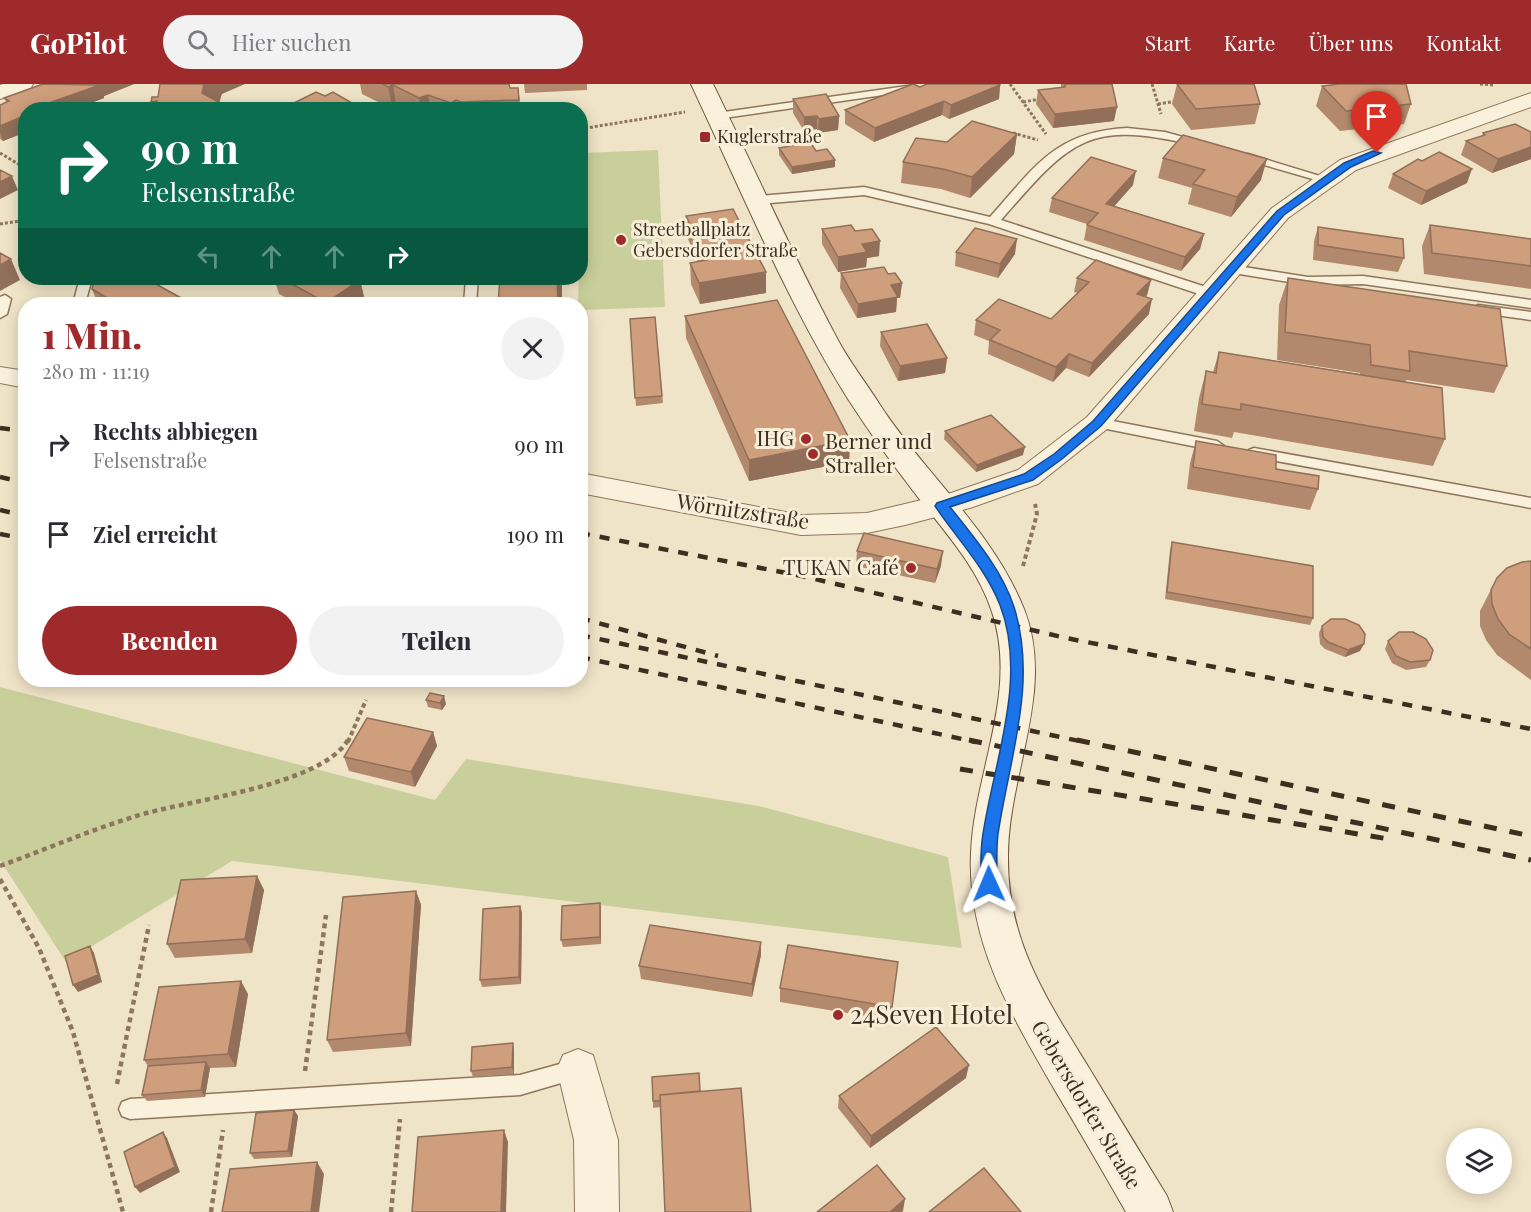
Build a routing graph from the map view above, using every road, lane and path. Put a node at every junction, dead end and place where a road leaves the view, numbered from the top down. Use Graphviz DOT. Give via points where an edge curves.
graph roads {
  1 [pos="22,84"];
  2 [pos="702,84"];
  3 [pos="1010,84"];
  4 [pos="1152,84"];
  5 [pos="914,88"];
  6 [pos="0,93"];
  7 [pos="1045,99"];
  8 [pos="1531,100"];
  9 [pos="1179,101"];
  10 [pos="1023,102"];
  11 [pos="1158,104"];
  12 [pos="717,116"];
  13 [pos="1011,132"];
  14 [pos="1167,135"];
  15 [pos="1059,146"];
  16 [pos="1211,147"];
  17 [pos="0,153"];
  18 [pos="1234,154"];
  19 [pos="18,164"];
  20 [pos="1326,180"];
  21 [pos="758,200"];
  22 [pos="993,220"];
  23 [pos="18,221"];
  24 [pos="0,224"];
  25 [pos="1231,270"];
  26 [pos="1210,293"];
  27 [pos="1392,296"];
  28 [pos="5,299"];
  29 [pos="1531,304"];
  30 [pos="0,314"];
  31 [pos="1531,316"];
  32 [pos="0,375"];
  33 [pos="18,378"];
  34 [pos="1097,423"];
  35 [pos="1028,477"];
  36 [pos="588,485"];
  37 [pos="1531,503"];
  38 [pos="941,506"];
  39 [pos="1023,567"];
  40 [pos="366,700"];
  41 [pos="0,866"];
  42 [pos="0,879"];
  43 [pos="326,915"];
  44 [pos="149,925"];
  45 [pos="578,1069"];
  46 [pos="402,1092"];
  47 [pos="302,1098"];
  48 [pos="226,1102"];
  49 [pos="130,1109"];
  50 [pos="123,1212"];
  51 [pos="211,1212"];
  52 [pos="391,1212"];
  53 [pos="597,1212"];
  54 [pos="1150,1212"];
  1 -- 6 [label="street"];
  2 -- 12 [label="street, Gebersdorfer Straße"];
  3 -- 10 [label="path"];
  4 -- 11 [label="path"];
  5 -- 12 [label="lane"];
  7 -- 10 [label="path"];
  8 -- 20 [label="street, Wörnitzstraße" via="1377,153"];
  9 -- 11 [label="path"];
  10 -- 15 [label="path"];
  11 -- 14 [label="path"];
  12 -- 21 [label="street, Gebersdorfer Straße"];
  13 -- 15 [label="path"];
  14 -- 15 [label="lane" via="1135,130 1086,136"];
  14 -- 16 [label="lane"];
  15 -- 22 [label="lane"];
  17 -- 19 [label="path"];
  18 -- 20 [label="lane"];
  20 -- 25 [label="street, Wörnitzstraße" via="1280,213"];
  21 -- 22 [label="lane" via="864,190"];
  21 -- 38 [label="street, Gebersdorfer Straße" via="827,344 887,438"];
  22 -- 26 [label="lane"];
  23 -- 24 [label="path"];
  25 -- 26 [label="street, Wörnitzstraße"];
  25 -- 29 [label="lane" via="1308,280 1363,280"];
  26 -- 34 [label="street, Wörnitzstraße"];
  27 -- 31 [label="lane"];
  28 -- 30 [label="lane"];
  32 -- 33 [label="street"];
  34 -- 35 [label="street, Wörnitzstraße"];
  34 -- 37 [label="lane"];
  35 -- 38 [label="street, Wörnitzstraße"];
  35 -- 39 [label="path" via="1037,514"];
  36 -- 38 [label="street, Wörnitzstraße" via="801,525 867,523"];
  38 -- 54 [label="street, Gebersdorfer Straße" via="977,551 998,588 1007,607 1016,649 1016,698 990,836 991,906 1023,997"];
  40 -- 41 [label="path" via="347,743 322,764 242,793 134,816"];
  42 -- 50 [label="path" via="39,948 72,1032"];
  43 -- 47 [label="path"];
  44 -- 49 [label="path" via="116,1081"];
  45 -- 46 [label="lane" via="520,1085"];
  45 -- 53 [label="street" via="597,1140"];
  46 -- 47 [label="lane"];
  46 -- 52 [label="path"];
  47 -- 48 [label="lane"];
  48 -- 49 [label="lane"];
  48 -- 51 [label="path"];
}
